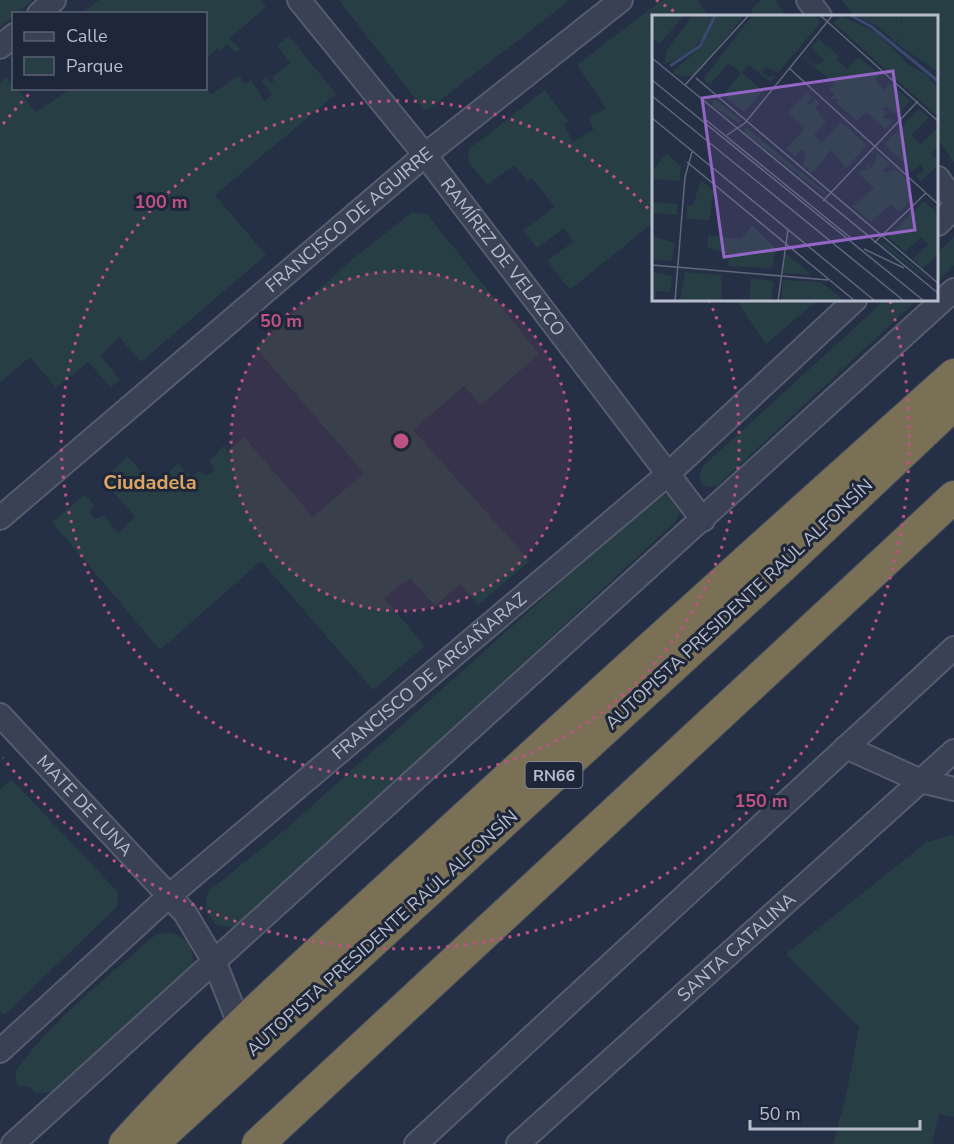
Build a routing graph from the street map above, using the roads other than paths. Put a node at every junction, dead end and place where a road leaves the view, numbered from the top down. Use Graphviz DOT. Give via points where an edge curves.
graph roads {
  1 [pos="54,0"];
  2 [pos="299,0"];
  3 [pos="621,0"];
  4 [pos="808,0"];
  5 [pos="41,12"];
  6 [pos="819,15"];
  7 [pos="12,37"];
  8 [pos="0,47"];
  9 [pos="425,154"];
  10 [pos="939,179"];
  11 [pos="954,201"];
  12 [pos="954,208"];
  13 [pos="939,223"];
  14 [pos="954,290"];
  15 [pos="853,302"];
  16 [pos="954,375"];
  17 [pos="954,404"];
  18 [pos="668,474"];
  19 [pos="954,497"];
  20 [pos="0,518"];
  21 [pos="703,520"];
  22 [pos="954,648"];
  23 [pos="0,715"];
  24 [pos="846,747"];
  25 [pos="954,751"];
  26 [pos="921,781"];
  27 [pos="954,789"];
  28 [pos="169,896"];
  29 [pos="215,963"];
  30 [pos="240,1026"];
  31 [pos="0,1051"];
  32 [pos="13,1144"];
  33 [pos="125,1144"];
  34 [pos="152,1144"];
  35 [pos="258,1144"];
  36 [pos="416,1144"];
  37 [pos="518,1144"];
  1 -- 5 [label="street"];
  2 -- 9 [label="street, RAMÍREZ DE VELAZCO"];
  3 -- 9 [label="street, FRANCISCO DE AGUIRRE"];
  4 -- 6 [label="street"];
  7 -- 8 [label="street"];
  9 -- 18 [label="street, RAMÍREZ DE VELAZCO"];
  9 -- 20 [label="street, FRANCISCO DE AGUIRRE"];
  10 -- 11 [label="street"];
  12 -- 13 [label="street"];
  14 -- 21 [label="street"];
  15 -- 18 [label="street, FRANCISCO DE ARGAÑARAZ"];
  16 -- 30 [label="highway" via="642,654"];
  17 -- 34 [label="highway, AUTOPISTA PRESIDENTE RAÚL ALFONSÍN / RN66"];
  18 -- 21 [label="street, RAMÍREZ DE VELAZCO"];
  18 -- 28 [label="street, FRANCISCO DE ARGAÑARAZ"];
  19 -- 35 [label="highway"];
  21 -- 29 [label="street"];
  22 -- 24 [label="street"];
  23 -- 28 [label="street, MATE DE LUNA"];
  24 -- 26 [label="street"];
  24 -- 36 [label="street"];
  25 -- 26 [label="street, SANTA CATALINA"];
  26 -- 27 [label="street"];
  26 -- 37 [label="street, SANTA CATALINA"];
  28 -- 29 [label="street, MATE DE LUNA" via="185,913"];
  28 -- 31 [label="street, FRANCISCO DE ARGAÑARAZ"];
  29 -- 30 [label="street, MATE DE LUNA"];
  29 -- 32 [label="street"];
  30 -- 33 [label="highway" via="182,1080"];
}
